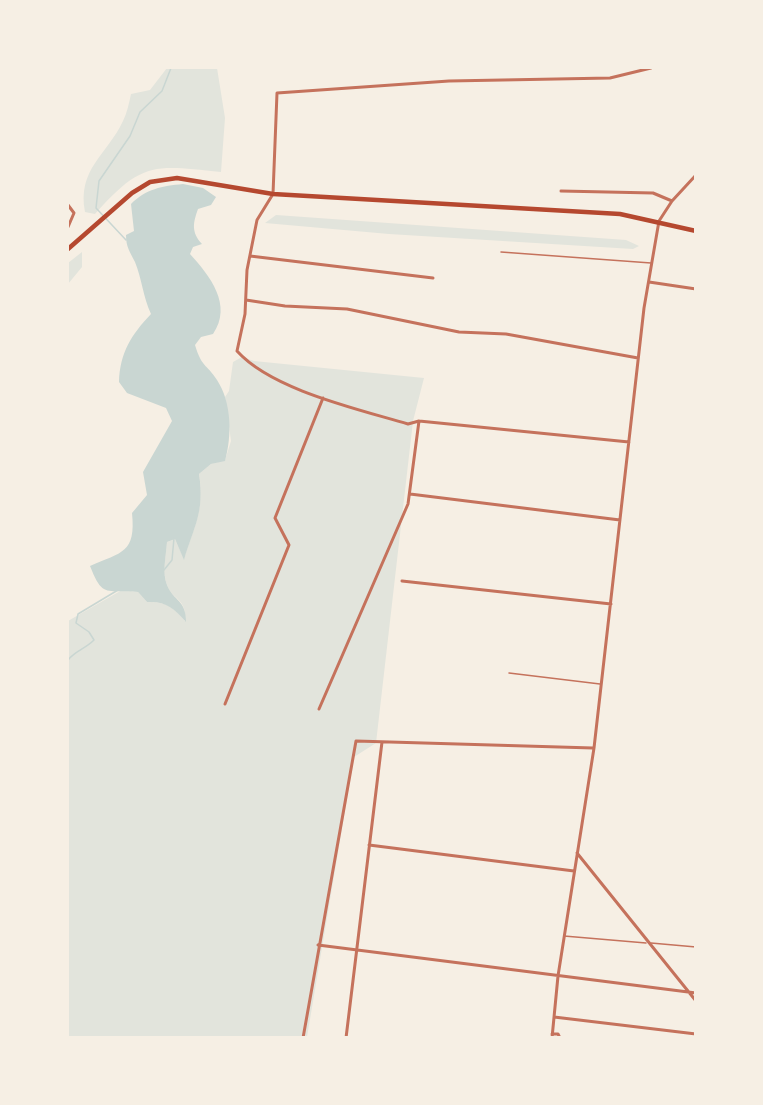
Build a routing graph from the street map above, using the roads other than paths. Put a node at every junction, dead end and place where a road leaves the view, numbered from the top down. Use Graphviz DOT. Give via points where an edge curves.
graph roads {
  1 [pos="651,68"];
  2 [pos="696,175"];
  3 [pos="561,191"];
  4 [pos="273,194"];
  5 [pos="672,201"];
  6 [pos="68,205"];
  7 [pos="659,221"];
  8 [pos="68,227"];
  9 [pos="696,231"];
  10 [pos="68,249"];
  11 [pos="501,252"];
  12 [pos="250,256"];
  13 [pos="652,263"];
  14 [pos="433,278"];
  15 [pos="649,282"];
  16 [pos="696,289"];
  17 [pos="246,300"];
  18 [pos="638,358"];
  19 [pos="323,398"];
  20 [pos="419,421"];
  21 [pos="629,442"];
  22 [pos="409,494"];
  23 [pos="620,520"];
  24 [pos="402,581"];
  25 [pos="611,604"];
  26 [pos="509,674"];
  27 [pos="601,684"];
  28 [pos="225,704"];
  29 [pos="319,708"];
  30 [pos="382,742"];
  31 [pos="594,748"];
  32 [pos="369,845"];
  33 [pos="576,852"];
  34 [pos="574,871"];
  35 [pos="564,936"];
  36 [pos="650,943"];
  37 [pos="318,945"];
  38 [pos="696,947"];
  39 [pos="356,951"];
  40 [pos="558,976"];
  41 [pos="690,993"];
  42 [pos="696,993"];
  43 [pos="696,1001"];
  44 [pos="555,1017"];
  45 [pos="696,1034"];
  46 [pos="552,1036"];
  47 [pos="303,1038"];
  48 [pos="346,1038"];
  49 [pos="560,1038"];
  1 -- 4 [label="street" via="610,78 449,81 278,93"];
  2 -- 5 [label="street"];
  3 -- 5 [label="street" via="653,193"];
  4 -- 7 [label="main road" via="620,214"];
  4 -- 10 [label="main road" via="177,178 150,182"];
  4 -- 12 [label="street" via="257,220"];
  5 -- 7 [label="street"];
  6 -- 8 [label="street" via="74,213"];
  7 -- 9 [label="main road"];
  7 -- 13 [label="street"];
  11 -- 13 [label="lane"];
  12 -- 14 [label="street"];
  12 -- 17 [label="street"];
  13 -- 15 [label="street"];
  15 -- 16 [label="street"];
  15 -- 18 [label="street"];
  17 -- 18 [label="street" via="347,309 459,332 506,334"];
  17 -- 19 [label="street" via="237,351 270,376"];
  18 -- 21 [label="street"];
  19 -- 20 [label="street" via="408,424"];
  19 -- 28 [label="street" via="275,518 289,545"];
  20 -- 21 [label="street"];
  20 -- 22 [label="street"];
  21 -- 23 [label="street"];
  22 -- 23 [label="street"];
  22 -- 29 [label="street"];
  23 -- 25 [label="street"];
  24 -- 25 [label="street"];
  25 -- 27 [label="street"];
  26 -- 27 [label="lane"];
  27 -- 31 [label="street"];
  30 -- 31 [label="street"];
  30 -- 32 [label="street"];
  30 -- 37 [label="street" via="356,741"];
  31 -- 33 [label="street"];
  32 -- 34 [label="street"];
  32 -- 39 [label="street"];
  33 -- 34 [label="street"];
  33 -- 36 [label="street"];
  34 -- 35 [label="street"];
  35 -- 36 [label="lane"];
  35 -- 40 [label="street"];
  36 -- 38 [label="lane"];
  36 -- 41 [label="street"];
  37 -- 39 [label="street"];
  37 -- 47 [label="street"];
  39 -- 40 [label="street"];
  39 -- 48 [label="street"];
  40 -- 41 [label="street"];
  40 -- 44 [label="street"];
  41 -- 42 [label="street"];
  41 -- 43 [label="street"];
  44 -- 45 [label="street"];
  44 -- 46 [label="street"];
  46 -- 49 [label="street" via="558,1034"];
}
